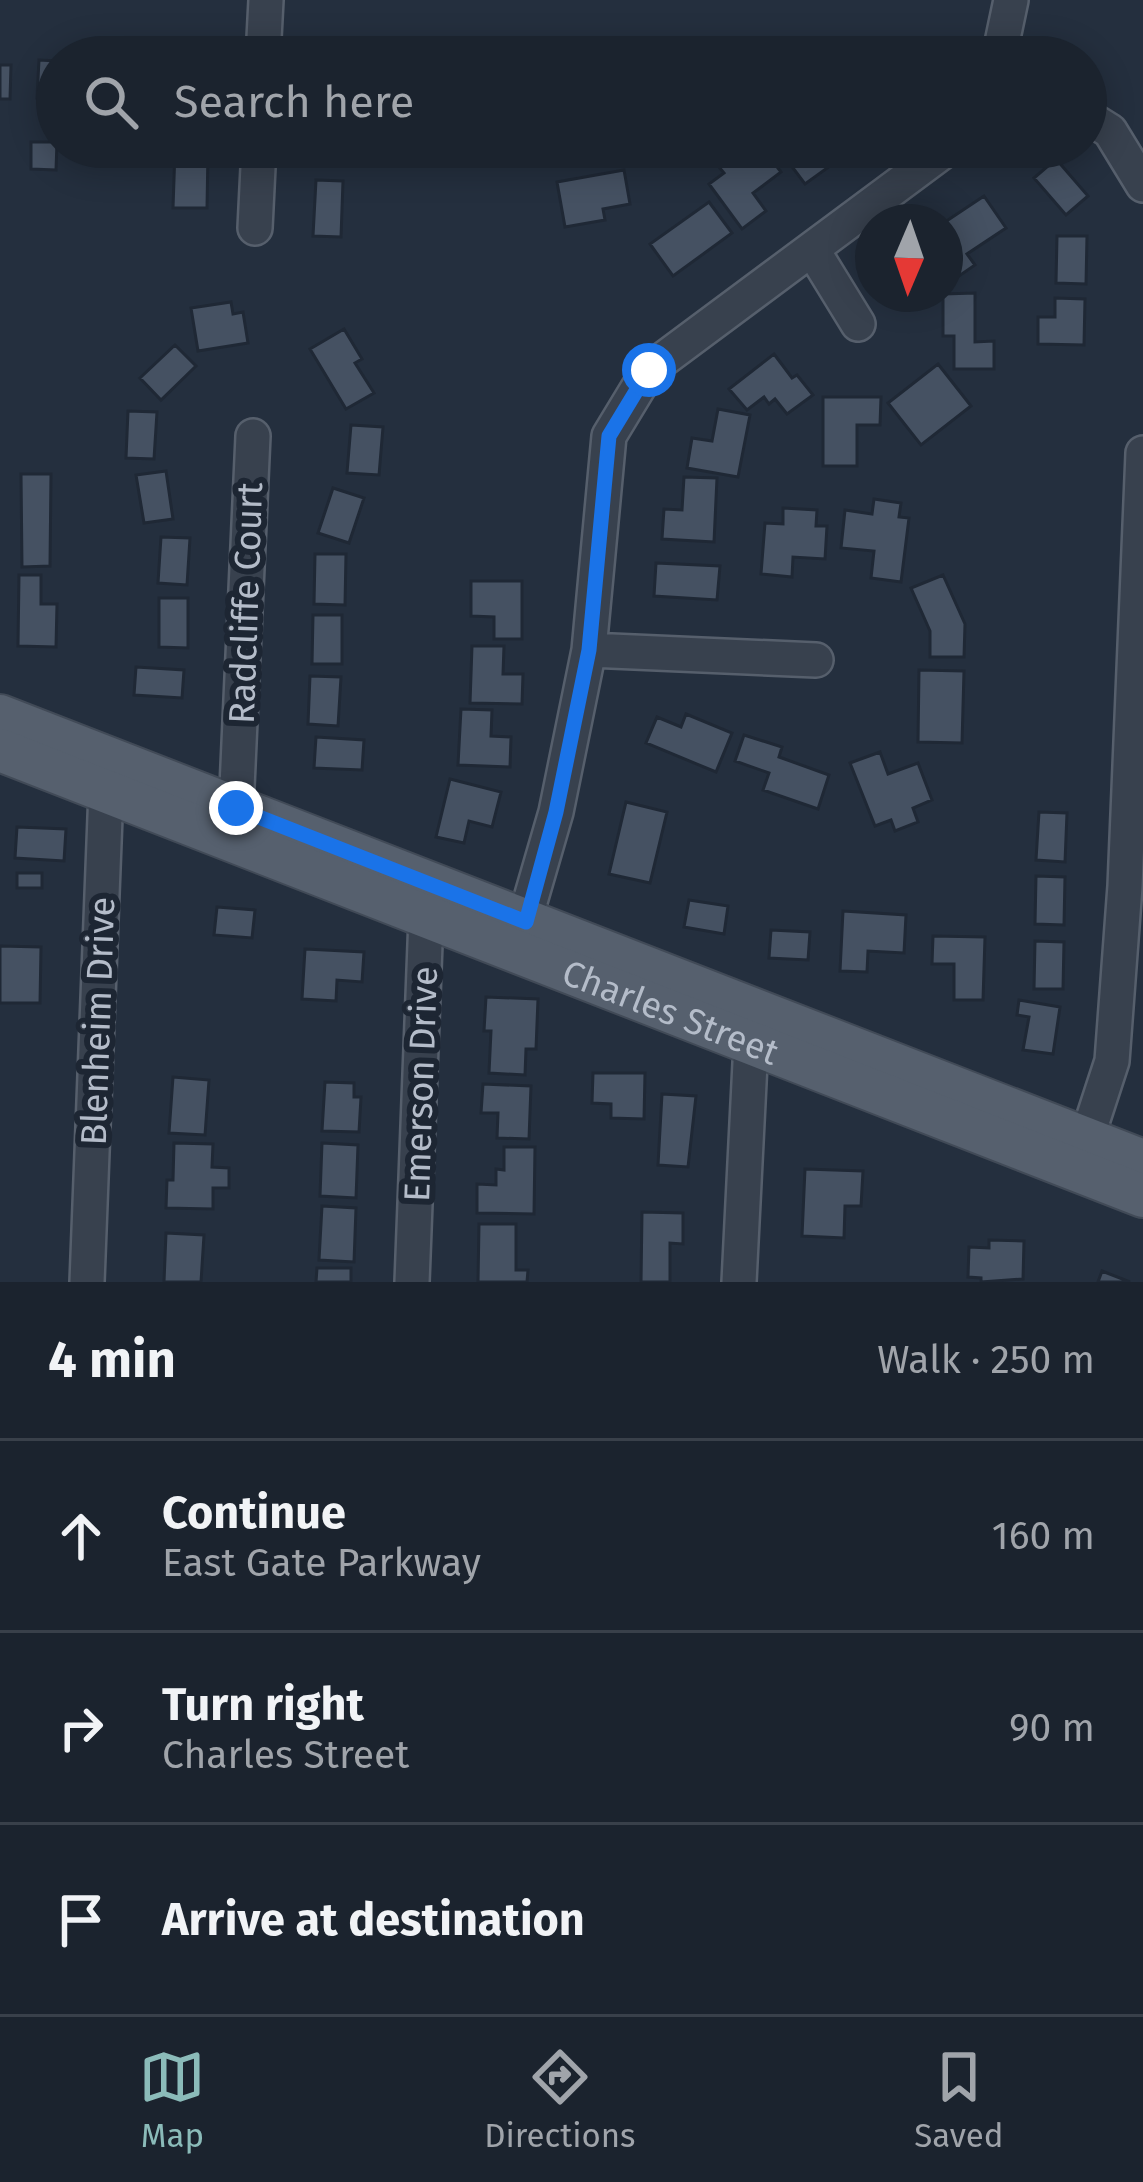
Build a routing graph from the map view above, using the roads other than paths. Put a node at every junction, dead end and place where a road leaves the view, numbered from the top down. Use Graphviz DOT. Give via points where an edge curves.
graph roads {
  1 [pos="266,0"];
  2 [pos="1011,0"];
  3 [pos="264,36"];
  4 [pos="1003,36"];
  5 [pos="1107,129"];
  6 [pos="258,168"];
  7 [pos="921,168"];
  8 [pos="1143,184"];
  9 [pos="255,228"];
  10 [pos="812,249"];
  11 [pos="858,324"];
  12 [pos="253,436"];
  13 [pos="1143,453"];
  14 [pos="589,650"];
  15 [pos="815,660"];
  16 [pos="0,716"];
  17 [pos="0,750"];
  18 [pos="111,776"];
  19 [pos="232,825"];
  20 [pos="1134,886"];
  21 [pos="430,902"];
  22 [pos="520,936"];
  23 [pos="755,1026"];
  24 [pos="1081,1155"];
  25 [pos="1143,1161"];
  26 [pos="1143,1196"];
  27 [pos="87,1282"];
  28 [pos="412,1282"];
  29 [pos="739,1282"];
  1 -- 3 [label="street"];
  2 -- 4 [label="street"];
  5 -- 8 [label="street"];
  6 -- 9 [label="street"];
  7 -- 10 [label="street"];
  10 -- 11 [label="street"];
  10 -- 14 [label="street" via="649,370 609,436"];
  12 -- 19 [label="street, Radcliffe Court"];
  13 -- 20 [label="street"];
  14 -- 15 [label="street"];
  14 -- 22 [label="street"];
  16 -- 18 [label="main road, Charles Street"];
  17 -- 18 [label="main road, Charles Street"];
  18 -- 19 [label="main road, Charles Street"];
  18 -- 27 [label="street, Blenheim Drive"];
  19 -- 21 [label="main road, Charles Street"];
  20 -- 24 [label="street" via="1112,1061"];
  21 -- 22 [label="main road, Charles Street"];
  21 -- 28 [label="street, Emerson Drive"];
  22 -- 23 [label="main road, Charles Street"];
  23 -- 24 [label="main road, Charles Street"];
  23 -- 29 [label="street"];
  24 -- 25 [label="main road, Charles Street"];
  24 -- 26 [label="main road, Charles Street"];
}
